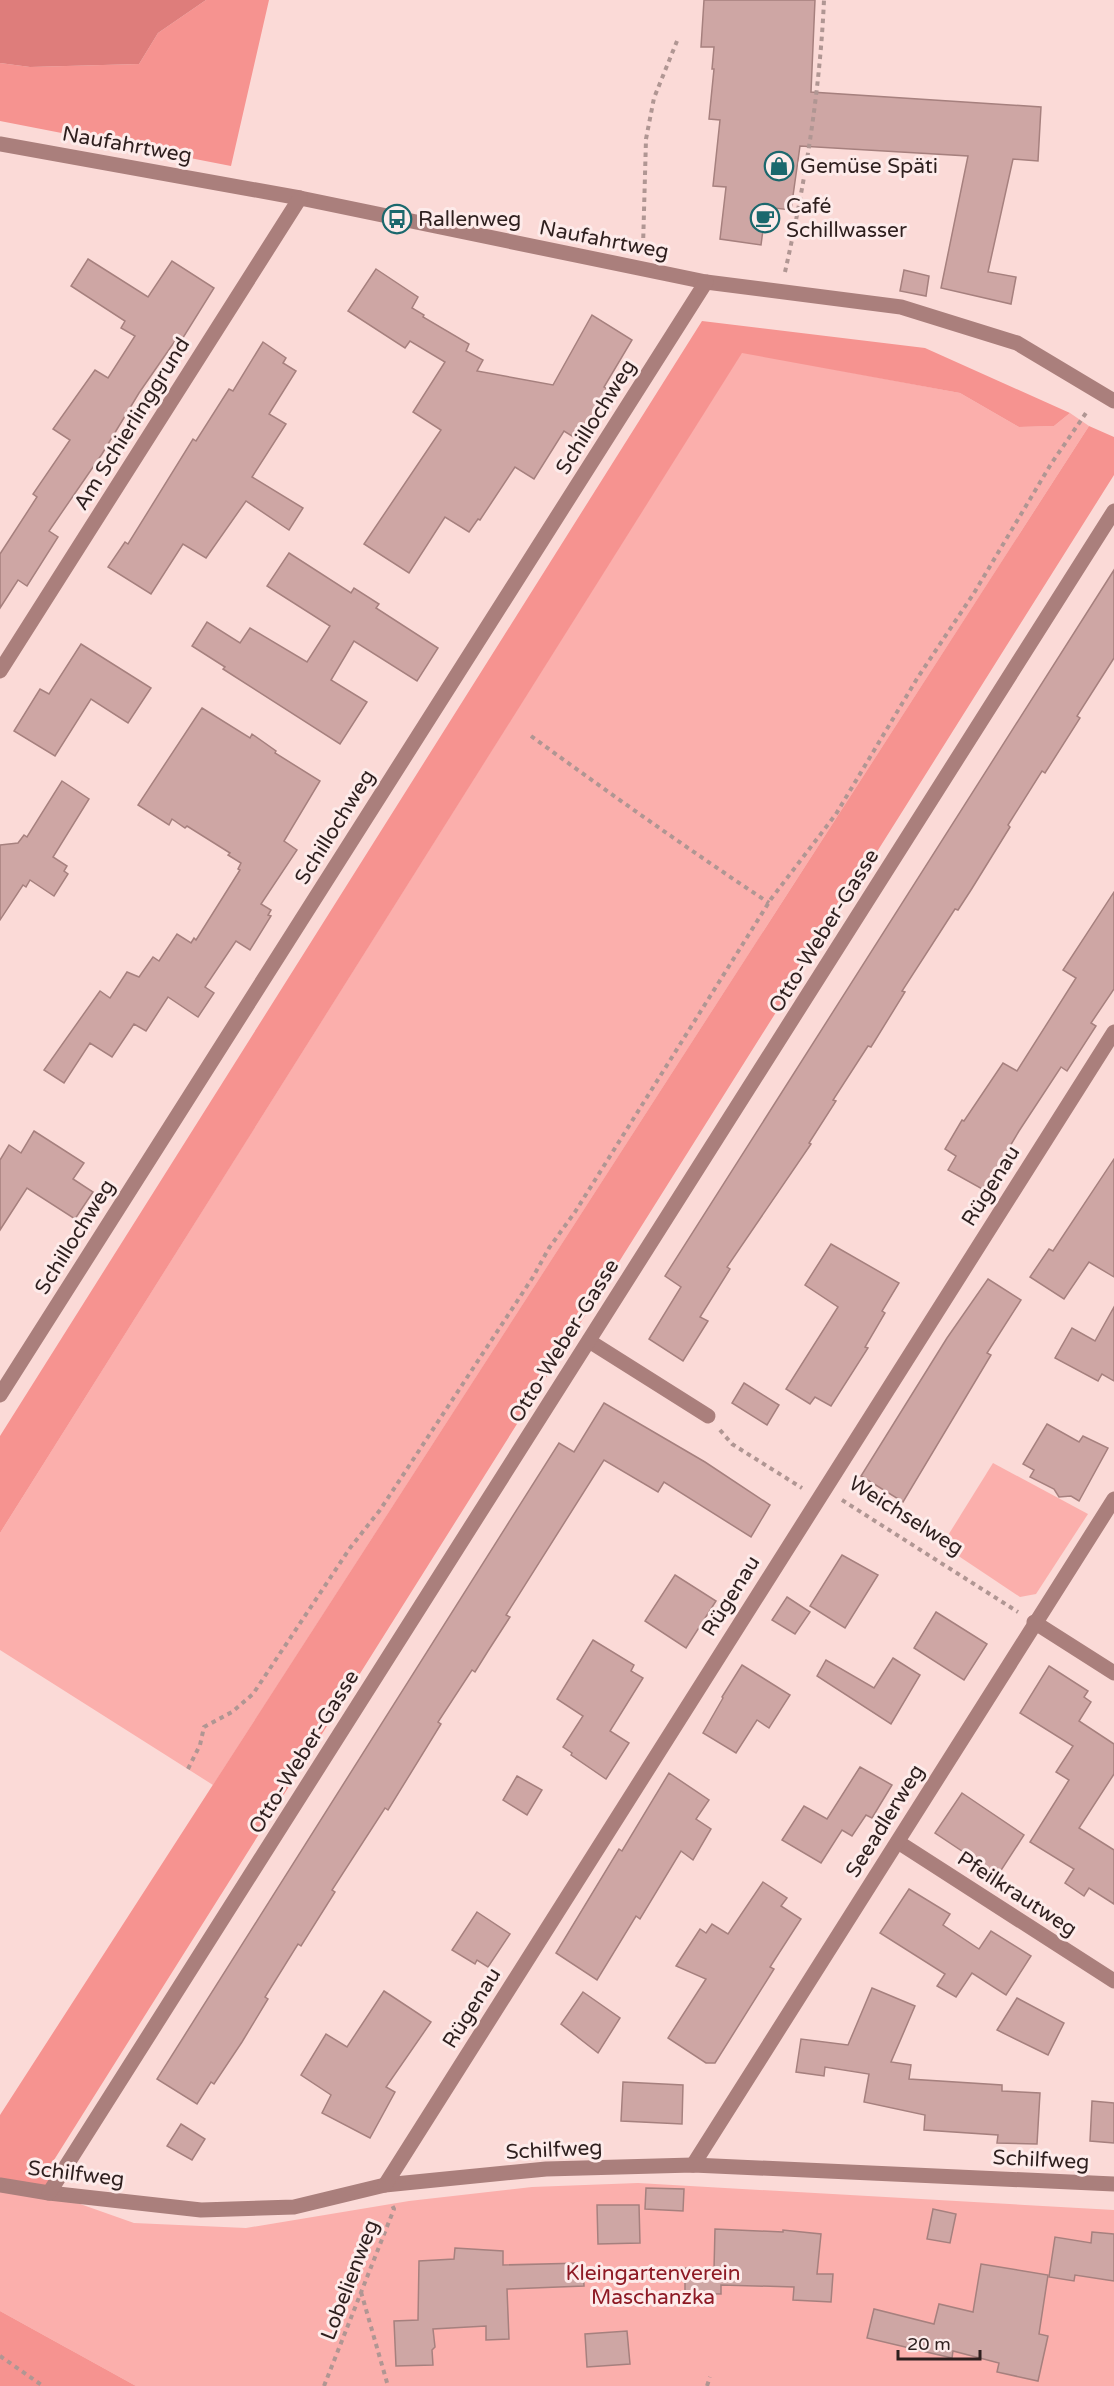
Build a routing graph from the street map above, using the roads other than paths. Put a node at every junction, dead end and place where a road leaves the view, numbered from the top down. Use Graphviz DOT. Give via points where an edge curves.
graph roads {
  1 [pos="0,144"];
  2 [pos="300,198"];
  3 [pos="706,282"];
  4 [pos="1114,401"];
  5 [pos="1114,511"];
  6 [pos="0,671"];
  7 [pos="1114,1032"];
  8 [pos="589,1341"];
  9 [pos="0,1395"];
  10 [pos="708,1416"];
  11 [pos="1114,1499"];
  12 [pos="1034,1622"];
  13 [pos="1114,1673"];
  14 [pos="898,1842"];
  15 [pos="1114,1981"];
  16 [pos="693,2165"];
  17 [pos="1114,2184"];
  18 [pos="0,2185"];
  19 [pos="385,2185"];
  20 [pos="49,2193"];
  1 -- 2 [label="street, Naufahrtweg"];
  2 -- 3 [label="street, Naufahrtweg"];
  2 -- 6 [label="street, Am Schierlinggrund"];
  3 -- 4 [label="street, Naufahrtweg" via="901,307 1017,343"];
  3 -- 9 [label="street, Schillochweg"];
  5 -- 8 [label="street, Otto-Weber-Gasse"];
  7 -- 19 [label="street, Rügenau"];
  8 -- 10 [label="street"];
  8 -- 20 [label="street, Otto-Weber-Gasse"];
  11 -- 12 [label="street, Seeadlerweg"];
  12 -- 13 [label="street"];
  12 -- 14 [label="street, Seeadlerweg"];
  14 -- 15 [label="street, Pfeilkrautweg"];
  14 -- 16 [label="street, Seeadlerweg"];
  16 -- 17 [label="street, Schilfweg"];
  16 -- 19 [label="street, Schilfweg" via="546,2169"];
  18 -- 20 [label="street, Schilfweg"];
  19 -- 20 [label="street, Schilfweg" via="294,2207 201,2210"];
}
